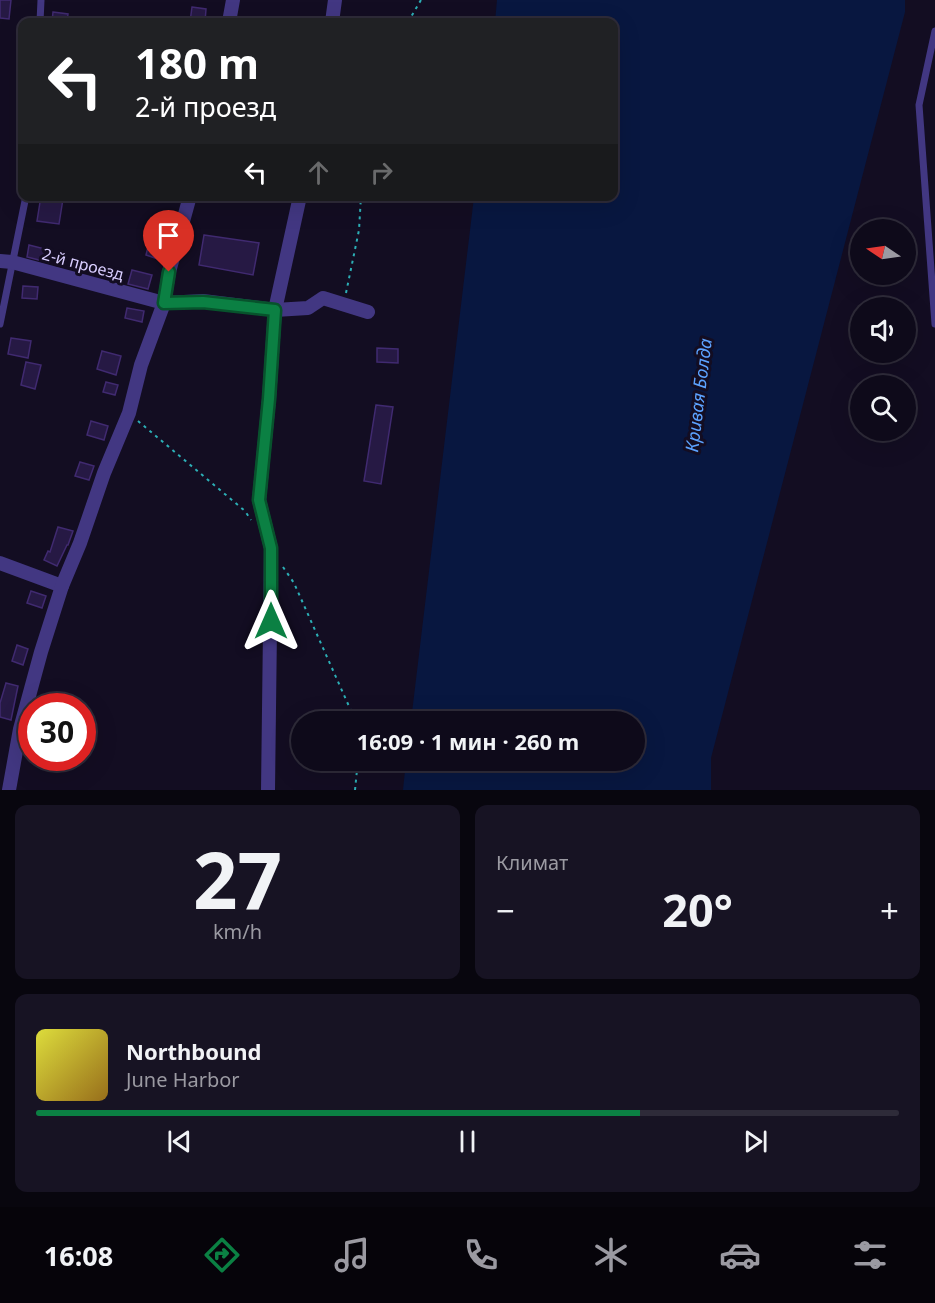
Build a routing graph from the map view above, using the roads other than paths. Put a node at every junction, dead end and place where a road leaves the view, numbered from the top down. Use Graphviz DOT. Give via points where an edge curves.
graph roads {
  1 [pos="41,0"];
  2 [pos="233,0"];
  3 [pos="335,0"];
  4 [pos="40,18"];
  5 [pos="230,18"];
  6 [pos="333,18"];
  7 [pos="935,31"];
  8 [pos="24,201"];
  9 [pos="189,201"];
  10 [pos="299,201"];
  11 [pos="6,262"];
  12 [pos="164,303"];
  13 [pos="275,310"];
  14 [pos="368,312"];
  15 [pos="0,324"];
  16 [pos="935,324"];
  17 [pos="0,563"];
  18 [pos="62,586"];
  19 [pos="9,790"];
  20 [pos="268,790"];
  1 -- 4 [label="lane"];
  2 -- 5 [label="street"];
  3 -- 6 [label="street"];
  7 -- 16 [label="lane" via="919,105"];
  8 -- 11 [label="lane"];
  9 -- 12 [label="street"];
  10 -- 13 [label="street"];
  11 -- 12 [label="street, 2-й проезд"];
  11 -- 15 [label="lane"];
  12 -- 13 [label="street, 2-й проезд" via="203,302"];
  12 -- 18 [label="street" via="141,365 129,413"];
  13 -- 14 [label="street, 2-й проезд" via="308,308 323,298"];
  13 -- 20 [label="street" via="259,500 271,548"];
  17 -- 18 [label="street"];
  18 -- 19 [label="street" via="20,729"];
}
